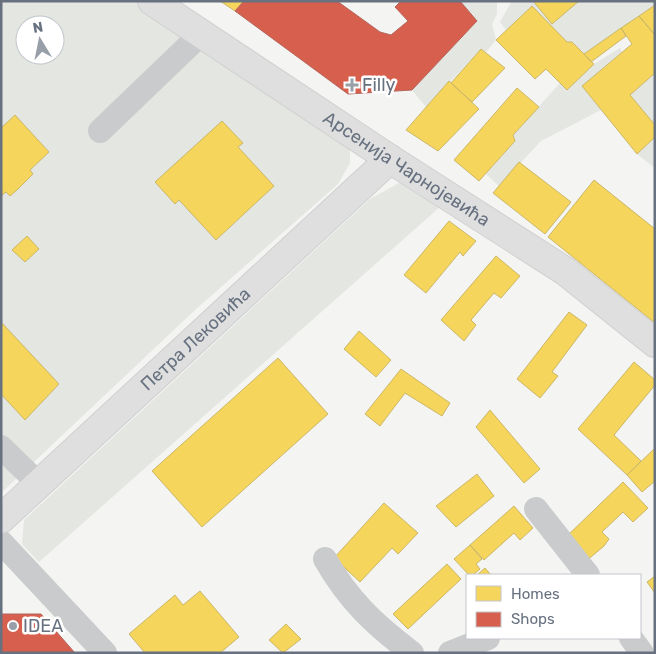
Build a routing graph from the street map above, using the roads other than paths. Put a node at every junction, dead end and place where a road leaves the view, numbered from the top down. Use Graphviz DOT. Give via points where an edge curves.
graph roads {
  1 [pos="152,1"];
  2 [pos="201,34"];
  3 [pos="100,132"];
  4 [pos="390,159"];
  5 [pos="655,344"];
  6 [pos="1,447"];
  7 [pos="38,484"];
  8 [pos="536,508"];
  9 [pos="1,519"];
  10 [pos="1,542"];
  11 [pos="325,559"];
  12 [pos="587,574"];
  13 [pos="485,639"];
  14 [pos="632,639"];
  15 [pos="105,653"];
  16 [pos="412,653"];
  17 [pos="450,653"];
  18 [pos="642,653"];
  1 -- 2 [label="street, Арсенија Чарнојевића"];
  2 -- 3 [label="street"];
  2 -- 4 [label="street, Арсенија Чарнојевића"];
  4 -- 5 [label="street, Арсенија Чарнојевића" via="565,271"];
  4 -- 7 [label="street, Петра Лековића"];
  6 -- 7 [label="street"];
  7 -- 9 [label="street, Петра Лековића"];
  8 -- 12 [label="street"];
  10 -- 15 [label="street"];
  11 -- 16 [label="street" via="338,581 376,626"];
  13 -- 17 [label="street"];
  14 -- 18 [label="street"];
}
